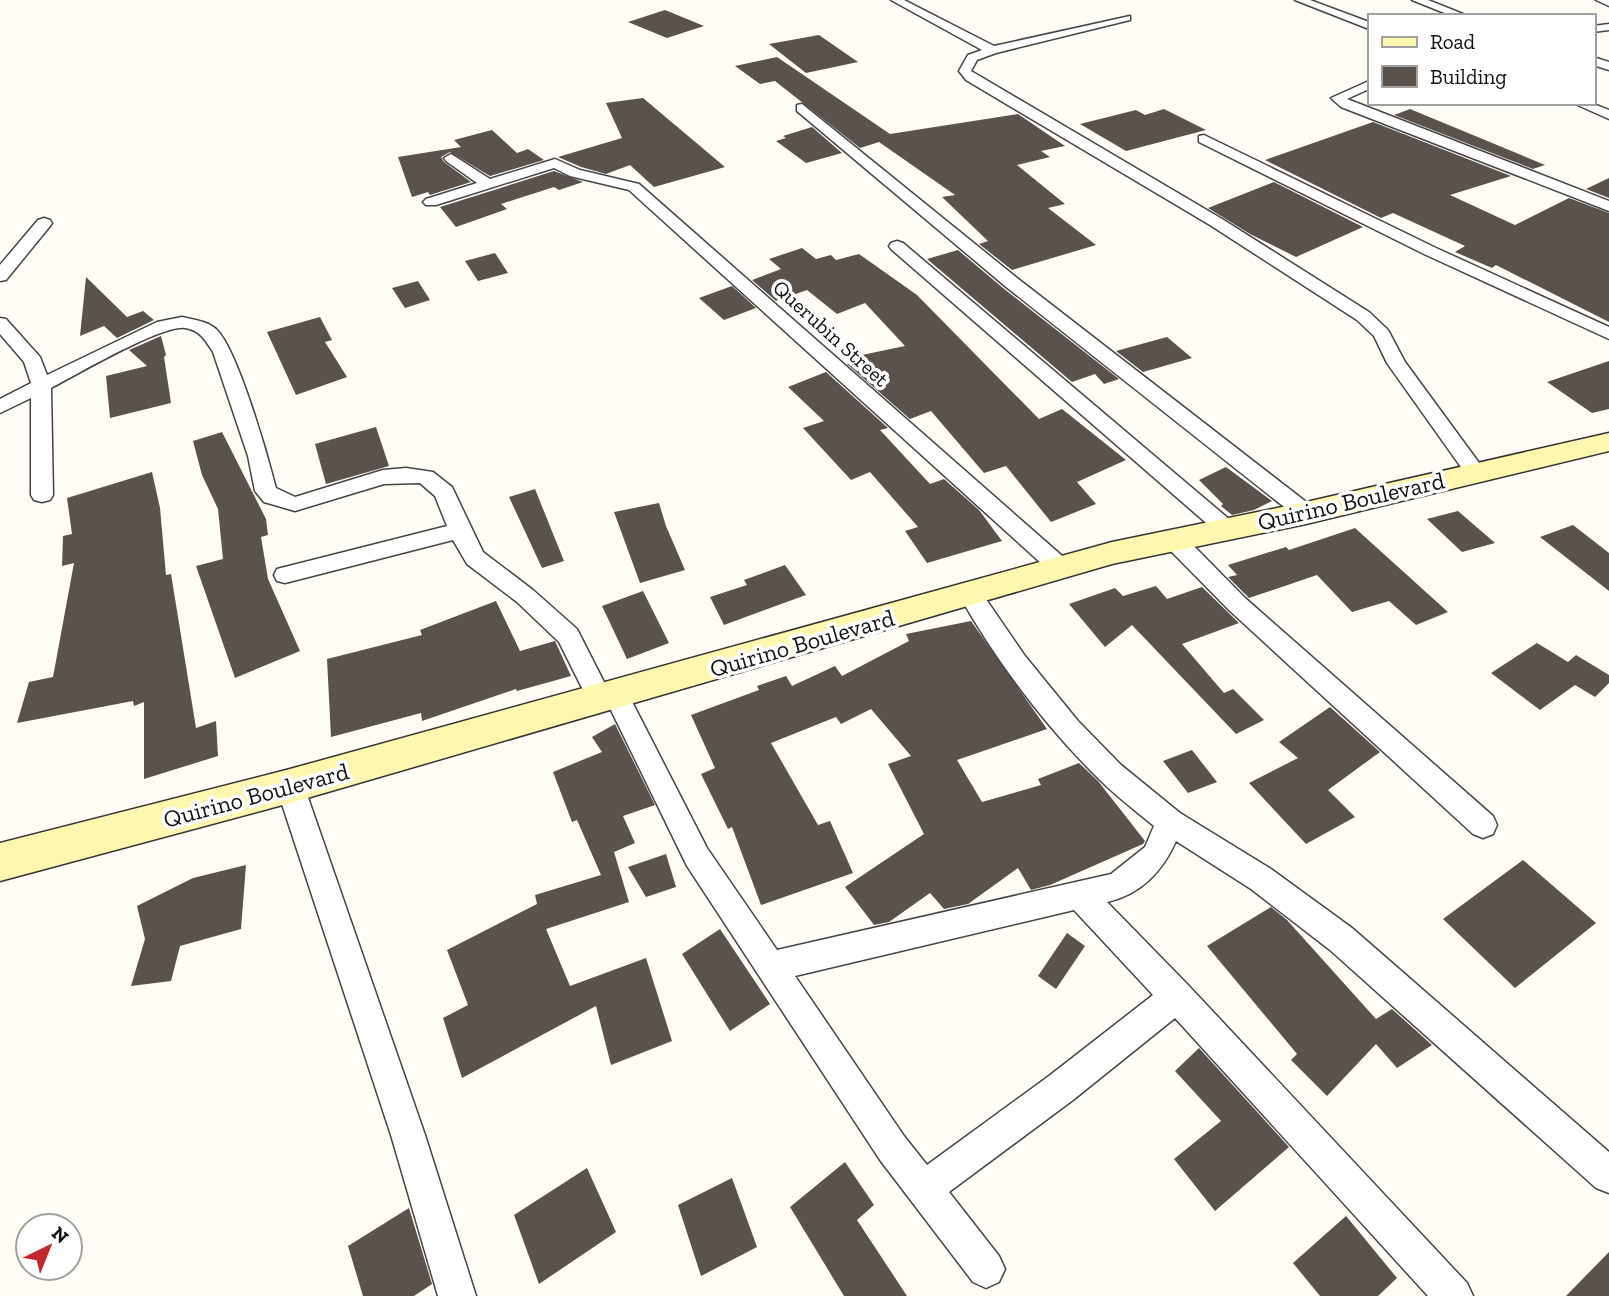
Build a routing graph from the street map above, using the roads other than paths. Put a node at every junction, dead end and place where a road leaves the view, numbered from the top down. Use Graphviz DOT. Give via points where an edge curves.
graph roads {
  1 [pos="896,0"];
  2 [pos="1302,0"];
  3 [pos="1417,0"];
  4 [pos="1601,0"];
  5 [pos="1609,3"];
  6 [pos="1457,14"];
  7 [pos="1126,18"];
  8 [pos="1368,26"];
  9 [pos="992,50"];
  10 [pos="1368,85"];
  11 [pos="1584,105"];
  12 [pos="802,108"];
  13 [pos="1609,114"];
  14 [pos="1204,139"];
  15 [pos="452,158"];
  16 [pos="488,184"];
  17 [pos="431,202"];
  18 [pos="1609,216"];
  19 [pos="44,223"];
  20 [pos="897,246"];
  21 [pos="0,276"];
  22 [pos="0,323"];
  23 [pos="1609,334"];
  24 [pos="41,385"];
  25 [pos="0,407"];
  26 [pos="1609,442"];
  27 [pos="1475,472"];
  28 [pos="42,495"];
  29 [pos="1306,513"];
  30 [pos="460,530"];
  31 [pos="1228,530"];
  32 [pos="1175,541"];
  33 [pos="1061,568"];
  34 [pos="285,575"];
  35 [pos="971,596"];
  36 [pos="608,697"];
  37 [pos="290,786"];
  38 [pos="1170,822"];
  39 [pos="1483,825"];
  40 [pos="0,862"];
  41 [pos="1079,895"];
  42 [pos="770,967"];
  43 [pos="1177,996"];
  44 [pos="1609,1175"];
  45 [pos="924,1189"];
  46 [pos="986,1269"];
  47 [pos="457,1296"];
  48 [pos="1454,1296"];
  1 -- 9 [label="street"];
  2 -- 8 [label="street"];
  3 -- 6 [label="street"];
  4 -- 5 [label="street"];
  7 -- 9 [label="street"];
  9 -- 27 [label="street" via="972,58 965,71 970,77 1216,222 1363,316 1381,334 1396,363"];
  10 -- 18 [label="street" via="1337,98"];
  11 -- 13 [label="street"];
  12 -- 29 [label="street" via="1022,290"];
  14 -- 23 [label="street"];
  15 -- 16 [label="street"];
  16 -- 17 [label="street"];
  16 -- 33 [label="street, Querubin Street" via="555,163 643,193"];
  19 -- 21 [label="street"];
  20 -- 31 [label="street"];
  22 -- 24 [label="street" via="33,361"];
  24 -- 25 [label="street"];
  24 -- 28 [label="street"];
  24 -- 30 [label="street" via="163,326 191,323 211,334 222,352 266,491 272,497 295,503 383,477 426,477 444,492"];
  26 -- 27 [label="main road, Quirino Boulevard"];
  27 -- 29 [label="main road, Quirino Boulevard"];
  29 -- 31 [label="main road, Quirino Boulevard"];
  30 -- 34 [label="street"];
  30 -- 36 [label="street" via="475,558 568,636"];
  31 -- 32 [label="main road, Quirino Boulevard"];
  32 -- 33 [label="main road, Quirino Boulevard"];
  32 -- 39 [label="street" via="1237,604"];
  33 -- 35 [label="main road, Quirino Boulevard"];
  35 -- 36 [label="main road, Quirino Boulevard"];
  35 -- 38 [label="street" via="1016,663 1069,729 1111,773"];
  36 -- 37 [label="main road, Quirino Boulevard"];
  36 -- 42 [label="street" via="697,857"];
  37 -- 40 [label="main road, Quirino Boulevard"];
  37 -- 47 [label="street" via="408,1135"];
  38 -- 41 [label="street" via="1155,856 1118,886"];
  38 -- 44 [label="street" via="1261,879 1341,939"];
  41 -- 42 [label="street"];
  41 -- 43 [label="street"];
  42 -- 45 [label="street"];
  43 -- 45 [label="street"];
  43 -- 48 [label="street"];
  45 -- 46 [label="street"];
}
